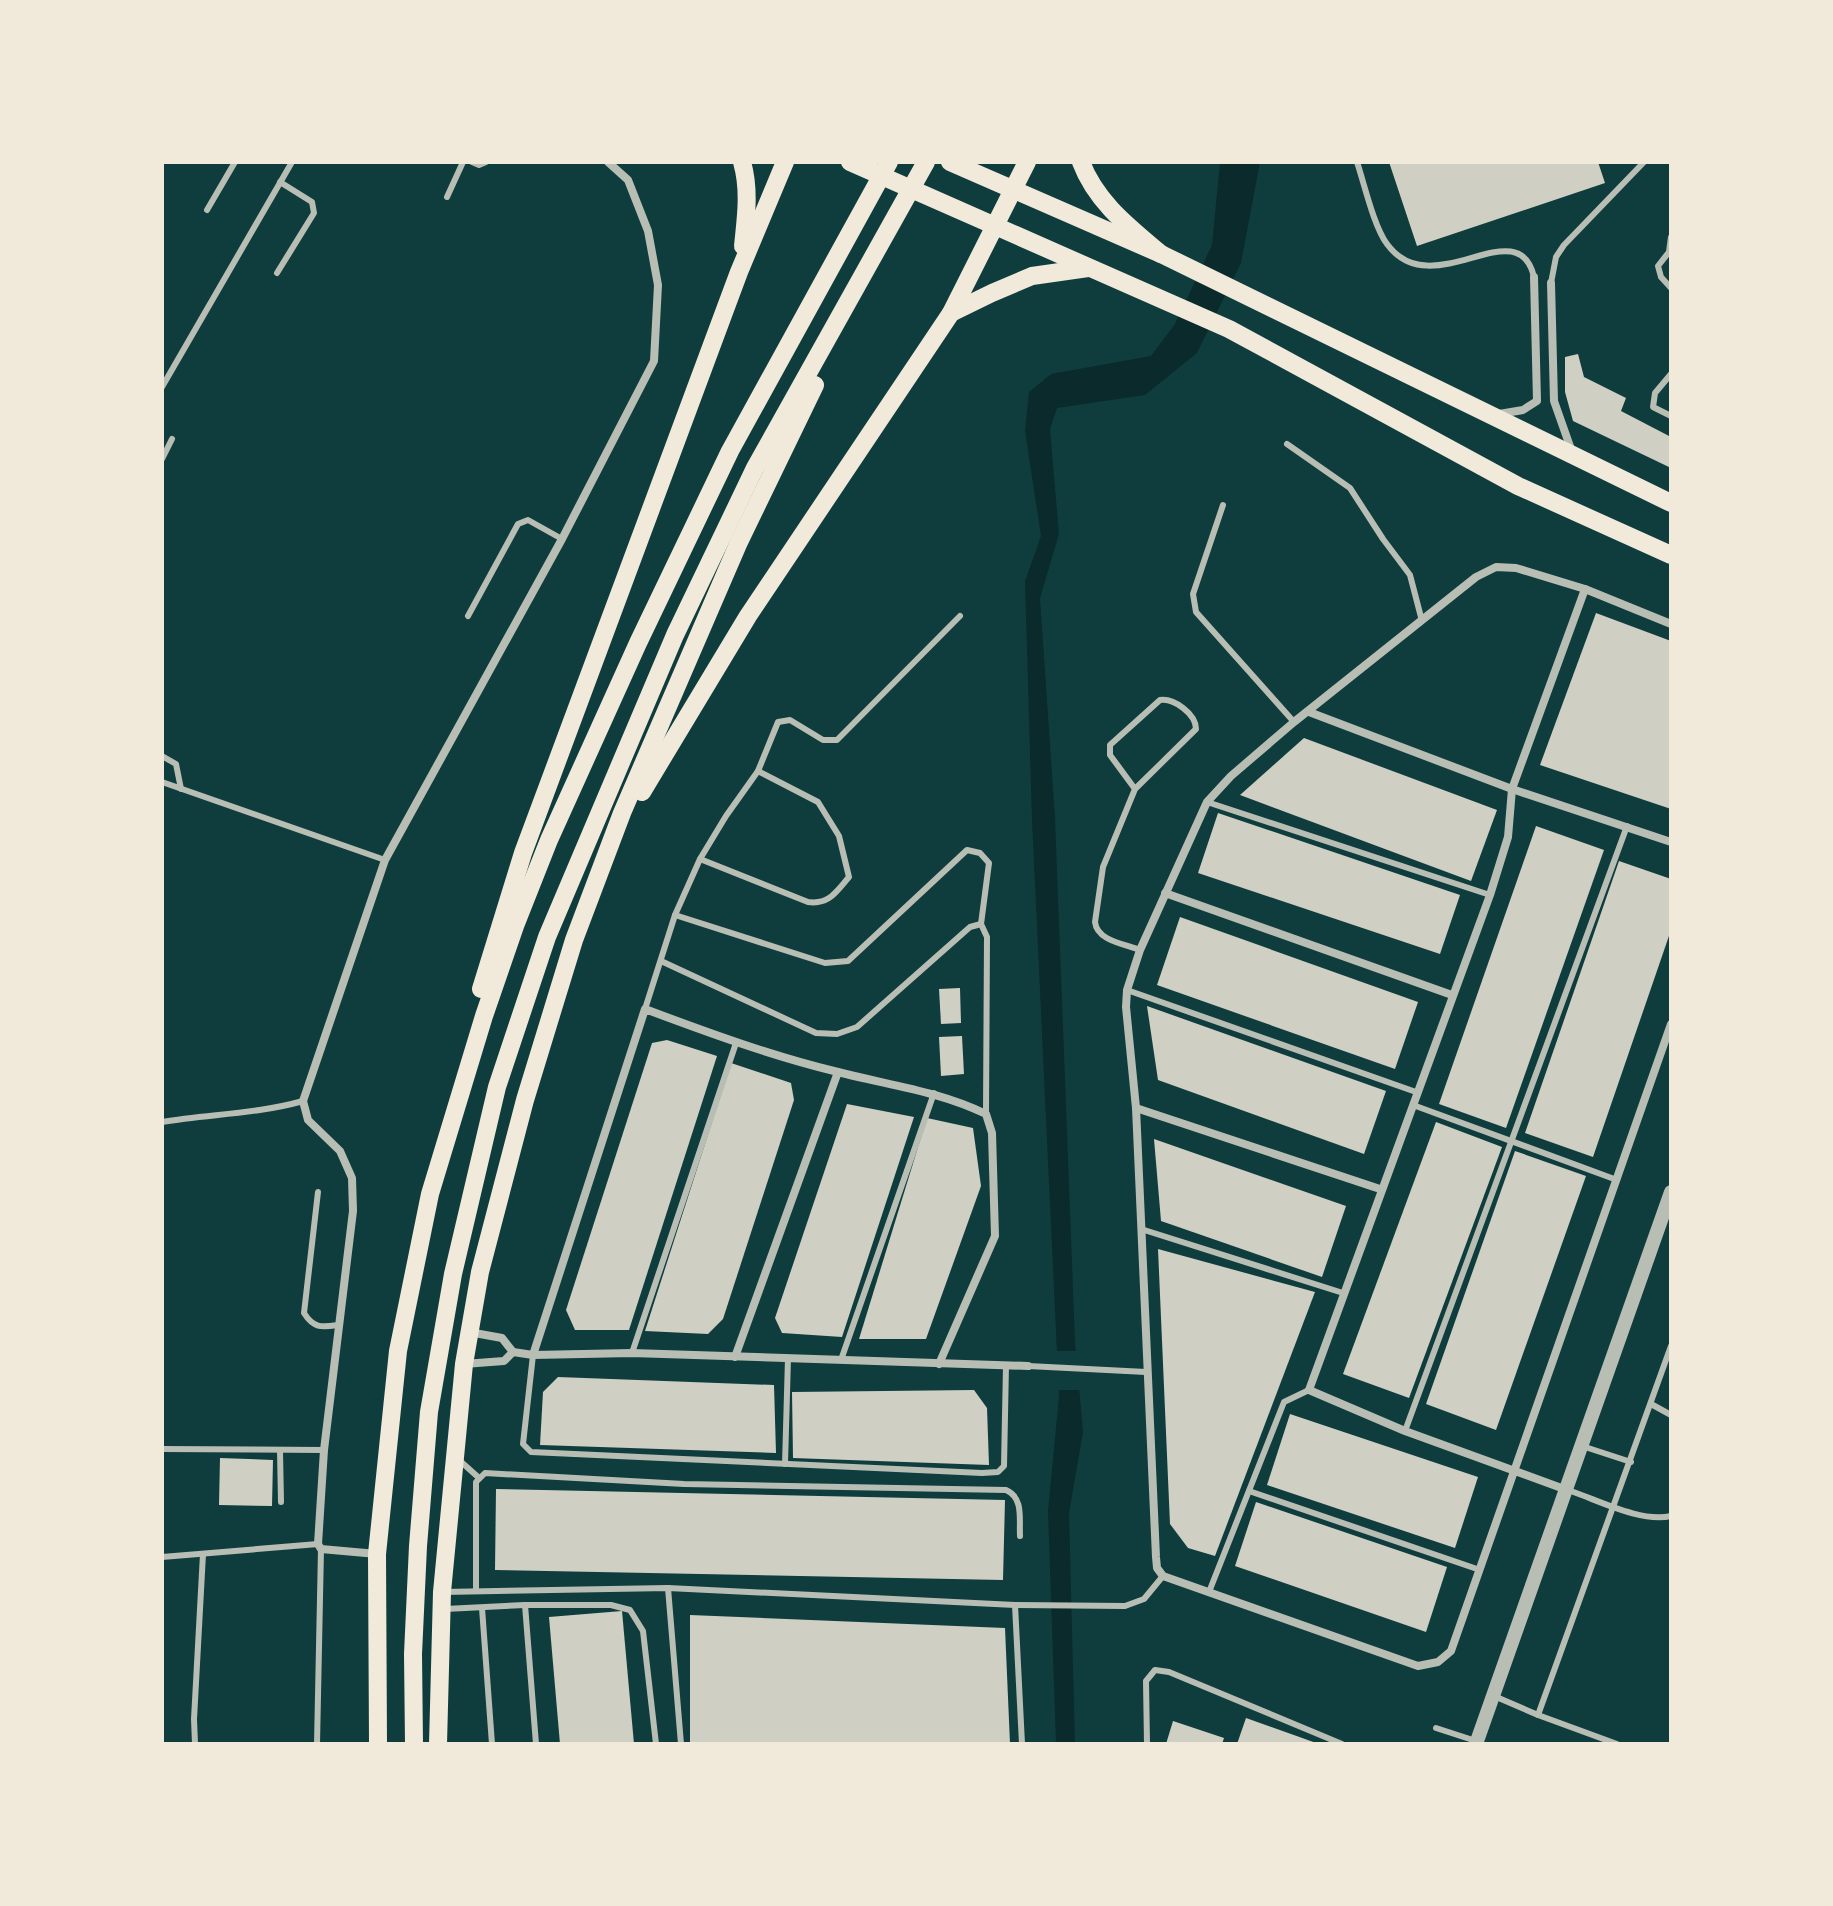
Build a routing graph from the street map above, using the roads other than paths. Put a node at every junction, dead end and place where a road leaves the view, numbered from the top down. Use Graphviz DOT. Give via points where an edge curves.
graph roads {
  1 [pos="235,162"];
  2 [pos="292,162"];
  3 [pos="463,162"];
  4 [pos="472,162"];
  5 [pos="486,162"];
  6 [pos="608,162"];
  7 [pos="742,162"];
  8 [pos="785,162"];
  9 [pos="850,162"];
  10 [pos="889,162"];
  11 [pos="926,162"];
  12 [pos="950,162"];
  13 [pos="1027,162"];
  14 [pos="1081,162"];
  15 [pos="1357,162"];
  16 [pos="1644,162"];
  17 [pos="280,182"];
  18 [pos="1014,190"];
  19 [pos="447,197"];
  20 [pos="207,210"];
  21 [pos="993,226"];
  22 [pos="888,233"];
  23 [pos="1671,237"];
  24 [pos="1161,254"];
  25 [pos="1088,268"];
  26 [pos="739,272"];
  27 [pos="277,273"];
  28 [pos="1534,277"];
  29 [pos="1551,283"];
  30 [pos="1671,288"];
  31 [pos="951,313"];
  32 [pos="1552,317"];
  33 [pos="1535,318"];
  34 [pos="1671,374"];
  35 [pos="162,387"];
  36 [pos="1486,414"];
  37 [pos="1671,416"];
  38 [pos="172,439"];
  39 [pos="1287,444"];
  40 [pos="1573,453"];
  41 [pos="162,459"];
  42 [pos="1671,503"];
  43 [pos="1223,505"];
  44 [pos="562,539"];
  45 [pos="1671,555"];
  46 [pos="1585,589"];
  47 [pos="468,616"];
  48 [pos="960,616"];
  49 [pos="1422,621"];
  50 [pos="1671,624"];
  51 [pos="1309,712"];
  52 [pos="1294,722"];
  53 [pos="162,756"];
  54 [pos="758,771"];
  55 [pos="162,782"];
  56 [pos="181,789"];
  57 [pos="1135,789"];
  58 [pos="1512,789"];
  59 [pos="1207,802"];
  60 [pos="1627,826"];
  61 [pos="1671,842"];
  62 [pos="700,859"];
  63 [pos="385,860"];
  64 [pos="1165,893"];
  65 [pos="1490,895"];
  66 [pos="675,915"];
  67 [pos="981,924"];
  68 [pos="574,940"];
  69 [pos="1140,950"];
  70 [pos="661,961"];
  71 [pos="1127,990"];
  72 [pos="1452,995"];
  73 [pos="645,1009"];
  74 [pos="1671,1024"];
  75 [pos="736,1043"];
  76 [pos="838,1072"];
  77 [pos="1416,1092"];
  78 [pos="934,1093"];
  79 [pos="303,1101"];
  80 [pos="1413,1105"];
  81 [pos="1136,1108"];
  82 [pos="986,1114"];
  83 [pos="162,1122"];
  84 [pos="1511,1141"];
  85 [pos="1617,1180"];
  86 [pos="1380,1189"];
  87 [pos="318,1192"];
  88 [pos="1671,1192"];
  89 [pos="430,1194"];
  90 [pos="1141,1229"];
  91 [pos="1343,1293"];
  92 [pos="339,1325"];
  93 [pos="469,1332"];
  94 [pos="1671,1346"];
  95 [pos="513,1352"];
  96 [pos="632,1353"];
  97 [pos="533,1355"];
  98 [pos="735,1357"];
  99 [pos="788,1358"];
  100 [pos="841,1360"];
  101 [pos="464,1364"];
  102 [pos="939,1364"];
  103 [pos="1006,1365"];
  104 [pos="1028,1366"];
  105 [pos="1146,1372"];
  106 [pos="1309,1390"];
  107 [pos="1651,1404"];
  108 [pos="1671,1415"];
  109 [pos="1405,1431"];
  110 [pos="1582,1446"];
  111 [pos="162,1449"];
  112 [pos="324,1450"];
  113 [pos="280,1451"];
  114 [pos="454,1454"];
  115 [pos="1631,1462"];
  116 [pos="785,1464"];
  117 [pos="1515,1471"];
  118 [pos="478,1477"];
  119 [pos="1567,1490"];
  120 [pos="1249,1491"];
  121 [pos="281,1502"];
  122 [pos="1615,1506"];
  123 [pos="1671,1516"];
  124 [pos="1020,1536"];
  125 [pos="319,1547"];
  126 [pos="203,1554"];
  127 [pos="377,1554"];
  128 [pos="162,1557"];
  129 [pos="1480,1570"];
  130 [pos="1163,1576"];
  131 [pos="668,1588"];
  132 [pos="476,1590"];
  133 [pos="1209,1592"];
  134 [pos="442,1601"];
  135 [pos="525,1605"];
  136 [pos="1015,1605"];
  137 [pos="482,1608"];
  138 [pos="1493,1695"];
  139 [pos="1538,1715"];
  140 [pos="1436,1728"];
  141 [pos="438,1743"];
  142 [pos="1476,1743"];
  143 [pos="195,1744"];
  144 [pos="317,1744"];
  145 [pos="378,1744"];
  146 [pos="414,1744"];
  147 [pos="492,1744"];
  148 [pos="536,1744"];
  149 [pos="656,1744"];
  150 [pos="681,1744"];
  151 [pos="1022,1744"];
  152 [pos="1147,1744"];
  153 [pos="1342,1744"];
  154 [pos="1617,1744"];
  1 -- 20 [label="lane"];
  2 -- 17 [label="lane"];
  3 -- 19 [label="lane"];
  4 -- 5 [label="lane"];
  6 -- 44 [label="street" via="628,180 648,231 658,285 654,361"];
  7 -- 26 [label="main road" via="748,208"];
  8 -- 26 [label="main road"];
  9 -- 21 [label="main road"];
  10 -- 89 [label="main road" via="730,451 592,740 515,926"];
  11 -- 22 [label="main road"];
  12 -- 18 [label="main road"];
  13 -- 18 [label="main road"];
  14 -- 24 [label="main road" via="1116,216"];
  15 -- 28 [label="lane" via="1387,244 1410,263 1437,267 1508,249 1530,261"];
  16 -- 29 [label="lane" via="1564,245"];
  17 -- 27 [label="lane" via="312,202 314,213"];
  17 -- 35 [label="lane"];
  18 -- 21 [label="main road"];
  18 -- 24 [label="main road"];
  21 -- 25 [label="main road"];
  21 -- 31 [label="main road"];
  22 -- 68 [label="main road" via="726,571"];
  22 -- 146 [label="main road" via="755,468 675,635 547,937 497,1087 453,1274 429,1412 413,1654"];
  23 -- 30 [label="lane" via="1669,252 1658,266"];
  24 -- 36 [label="main road"];
  25 -- 31 [label="main road" via="1032,276"];
  25 -- 45 [label="main road" via="1229,329 1518,486"];
  26 -- 89 [label="main road" via="523,853 470,1022"];
  28 -- 33 [label="street"];
  29 -- 32 [label="street"];
  31 -- 68 [label="main road" via="689,713 635,803"];
  32 -- 33 [label="street"];
  32 -- 40 [label="street" via="1554,401"];
  33 -- 36 [label="street" via="1537,401 1508,414"];
  34 -- 37 [label="lane" via="1655,393 1653,407"];
  36 -- 40 [label="main road"];
  38 -- 41 [label="lane"];
  39 -- 49 [label="lane" via="1350,488 1410,575"];
  40 -- 42 [label="main road"];
  43 -- 52 [label="lane" via="1193,594 1196,612"];
  44 -- 47 [label="lane" via="528,520 518,524"];
  44 -- 63 [label="street"];
  46 -- 49 [label="street" via="1496,567"];
  46 -- 50 [label="street"];
  46 -- 58 [label="street"];
  48 -- 54 [label="lane" via="837,740 823,740 790,720 778,722"];
  49 -- 51 [label="street"];
  51 -- 52 [label="street"];
  51 -- 58 [label="street"];
  52 -- 59 [label="street"];
  53 -- 56 [label="lane" via="176,764"];
  54 -- 62 [label="lane"];
  54 -- 62 [label="lane" via="818,802 839,836 849,877 820,904"];
  55 -- 56 [label="lane"];
  56 -- 63 [label="lane"];
  57 -- 57 [label="lane" via="1196,729 1193,717 1172,701 1160,700 1110,745 1110,755"];
  57 -- 69 [label="lane" via="1103,867 1095,922 1103,936"];
  58 -- 60 [label="street"];
  58 -- 65 [label="street" via="1508,837"];
  59 -- 64 [label="street"];
  59 -- 65 [label="lane"];
  60 -- 61 [label="street"];
  60 -- 84 [label="lane"];
  62 -- 66 [label="lane"];
  63 -- 79 [label="street"];
  64 -- 69 [label="street"];
  64 -- 72 [label="street"];
  65 -- 72 [label="street"];
  66 -- 67 [label="lane" via="825,963 848,961 967,850 980,853 989,863"];
  66 -- 70 [label="lane"];
  67 -- 70 [label="lane" via="970,927 857,1027 837,1034 816,1033"];
  67 -- 82 [label="lane" via="987,937"];
  68 -- 93 [label="main road" via="494,1215"];
  69 -- 71 [label="street"];
  70 -- 73 [label="lane"];
  71 -- 77 [label="lane"];
  71 -- 81 [label="street"];
  72 -- 77 [label="street"];
  73 -- 75 [label="street"];
  73 -- 97 [label="street"];
  74 -- 85 [label="street"];
  75 -- 76 [label="street"];
  75 -- 96 [label="lane"];
  76 -- 78 [label="street"];
  76 -- 98 [label="street"];
  77 -- 80 [label="street"];
  78 -- 82 [label="street"];
  78 -- 100 [label="lane"];
  79 -- 83 [label="lane"];
  79 -- 92 [label="street" via="308,1120 340,1151 352,1178"];
  80 -- 84 [label="lane"];
  80 -- 86 [label="street"];
  81 -- 86 [label="street"];
  81 -- 90 [label="street"];
  82 -- 102 [label="street" via="992,1133 995,1236"];
  84 -- 85 [label="lane"];
  84 -- 109 [label="lane"];
  85 -- 117 [label="street"];
  86 -- 91 [label="street"];
  87 -- 92 [label="lane" via="304,1313 317,1327"];
  88 -- 110 [label="street"];
  89 -- 127 [label="main road" via="398,1351"];
  90 -- 91 [label="lane"];
  90 -- 105 [label="street"];
  91 -- 106 [label="street"];
  92 -- 112 [label="street"];
  93 -- 95 [label="street" via="502,1338"];
  93 -- 101 [label="main road"];
  94 -- 107 [label="lane"];
  95 -- 97 [label="street"];
  95 -- 101 [label="street" via="504,1361"];
  96 -- 97 [label="street"];
  96 -- 98 [label="street"];
  97 -- 116 [label="lane" via="523,1444 531,1452"];
  98 -- 99 [label="street"];
  99 -- 100 [label="street"];
  99 -- 116 [label="lane"];
  100 -- 102 [label="street"];
  101 -- 114 [label="main road"];
  102 -- 103 [label="street"];
  103 -- 104 [label="street"];
  103 -- 116 [label="lane" via="1005,1456 998,1472"];
  104 -- 105 [label="lane"];
  105 -- 130 [label="street" via="1156,1557"];
  106 -- 109 [label="street"];
  106 -- 120 [label="lane" via="1284,1402"];
  107 -- 108 [label="lane"];
  107 -- 115 [label="lane"];
  109 -- 117 [label="street"];
  110 -- 115 [label="lane"];
  110 -- 119 [label="street"];
  111 -- 113 [label="lane"];
  112 -- 113 [label="lane"];
  112 -- 125 [label="street"];
  113 -- 121 [label="lane"];
  114 -- 118 [label="lane"];
  114 -- 134 [label="main road"];
  115 -- 122 [label="lane"];
  117 -- 119 [label="street"];
  117 -- 129 [label="street"];
  118 -- 124 [label="lane" via="498,1473 684,1484 1006,1490 1019,1501"];
  118 -- 132 [label="lane"];
  119 -- 122 [label="lane"];
  119 -- 138 [label="street"];
  120 -- 129 [label="lane"];
  120 -- 133 [label="lane"];
  122 -- 123 [label="lane" via="1656,1519"];
  122 -- 139 [label="lane"];
  125 -- 126 [label="lane"];
  125 -- 127 [label="street"];
  125 -- 144 [label="lane"];
  126 -- 128 [label="lane"];
  126 -- 143 [label="lane"];
  127 -- 145 [label="main road"];
  129 -- 133 [label="street" via="1451,1651 1438,1662 1418,1666"];
  130 -- 133 [label="street"];
  130 -- 136 [label="lane" via="1144,1599 1125,1606"];
  131 -- 132 [label="lane"];
  131 -- 136 [label="lane"];
  131 -- 150 [label="lane"];
  132 -- 134 [label="lane"];
  134 -- 137 [label="lane"];
  134 -- 141 [label="main road"];
  135 -- 137 [label="lane"];
  135 -- 148 [label="lane"];
  135 -- 149 [label="lane" via="611,1605 630,1610 643,1631"];
  136 -- 151 [label="lane"];
  137 -- 147 [label="lane"];
  138 -- 139 [label="lane"];
  138 -- 142 [label="street"];
  139 -- 154 [label="lane"];
  140 -- 142 [label="lane"];
  152 -- 153 [label="lane" via="1146,1681 1155,1670"];
}
